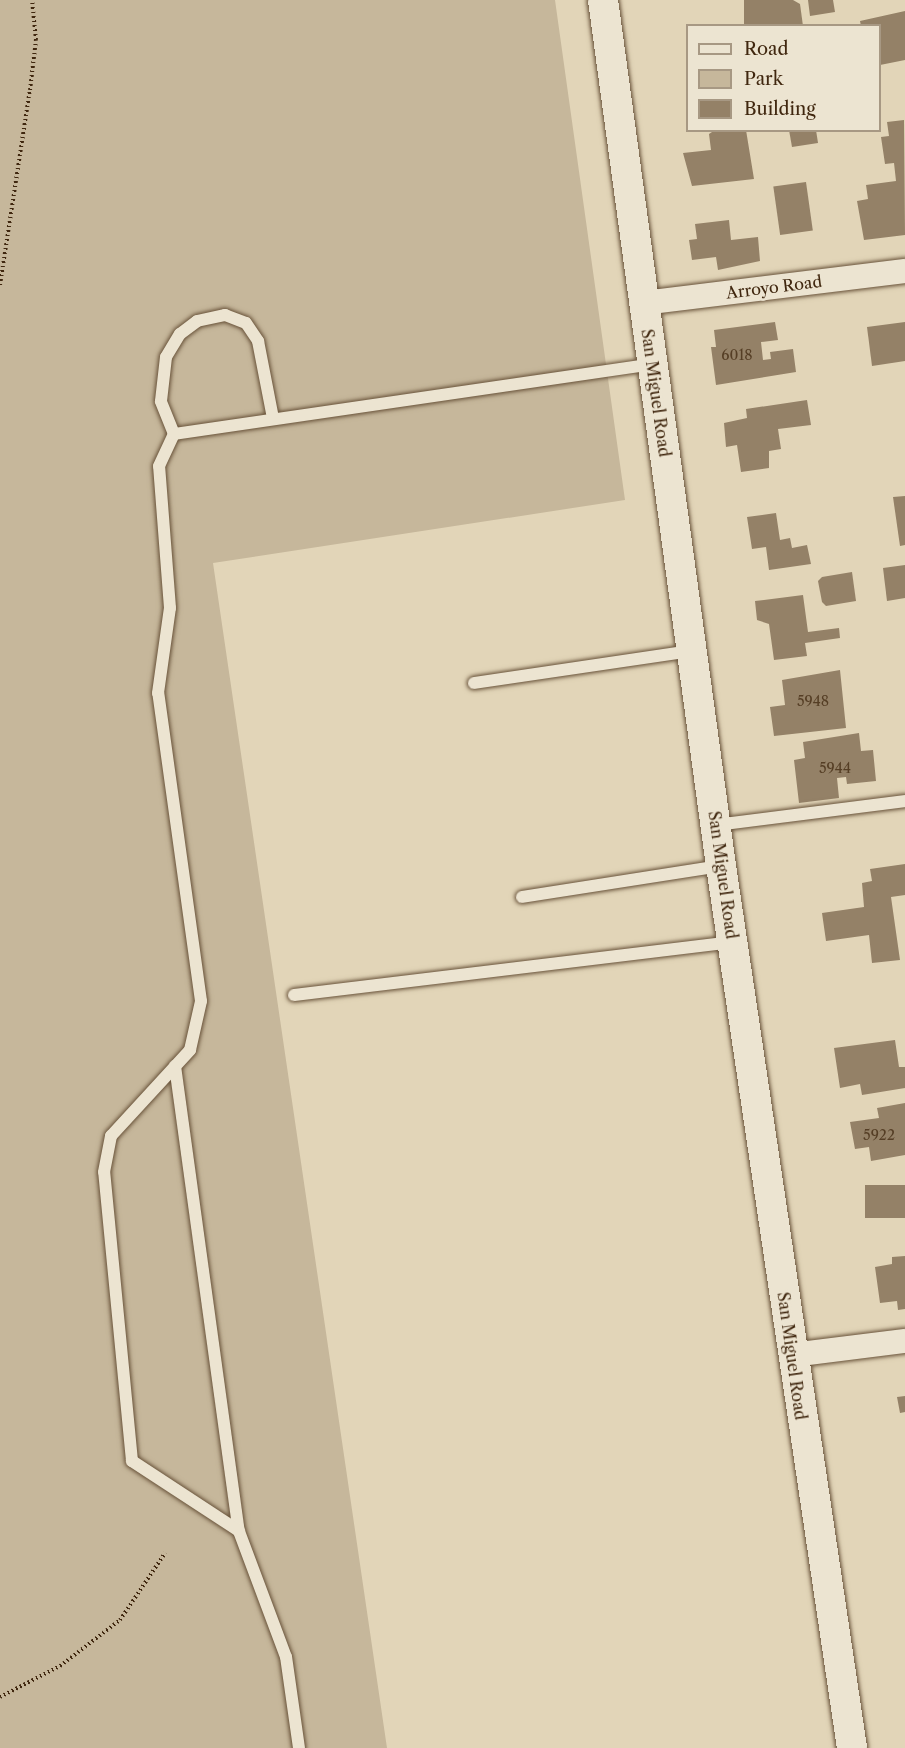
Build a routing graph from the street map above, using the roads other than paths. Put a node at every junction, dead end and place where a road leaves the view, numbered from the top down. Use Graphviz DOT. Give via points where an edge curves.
graph roads {
  1 [pos="603,0"];
  2 [pos="905,271"];
  3 [pos="644,303"];
  4 [pos="652,364"];
  5 [pos="273,418"];
  6 [pos="174,434"];
  7 [pos="692,651"];
  8 [pos="474,683"];
  9 [pos="905,801"];
  10 [pos="716,825"];
  11 [pos="721,866"];
  12 [pos="522,897"];
  13 [pos="733,942"];
  14 [pos="294,995"];
  15 [pos="175,1066"];
  16 [pos="905,1341"];
  17 [pos="792,1355"];
  18 [pos="239,1531"];
  19 [pos="299,1748"];
  20 [pos="852,1748"];
  1 -- 3 [label="street, San Miguel Road"];
  2 -- 3 [label="street, Arroyo Road"];
  3 -- 4 [label="street, San Miguel Road"];
  4 -- 5 [label="lane"];
  4 -- 7 [label="street, San Miguel Road"];
  5 -- 6 [label="lane"];
  5 -- 6 [label="lane" via="258,341 246,323 225,315 197,321 180,334 166,357 162,401"];
  6 -- 15 [label="lane" via="159,466 170,608 158,693 201,1001 190,1050"];
  7 -- 8 [label="lane"];
  7 -- 10 [label="street, San Miguel Road"];
  9 -- 10 [label="lane"];
  10 -- 11 [label="street, San Miguel Road"];
  11 -- 12 [label="lane"];
  11 -- 13 [label="street, San Miguel Road"];
  13 -- 14 [label="lane"];
  13 -- 17 [label="street, San Miguel Road"];
  15 -- 18 [label="lane"];
  15 -- 18 [label="lane" via="111,1136 104,1172 132,1461"];
  16 -- 17 [label="street"];
  17 -- 20 [label="street, San Miguel Road"];
  18 -- 19 [label="lane" via="286,1657"];
}
